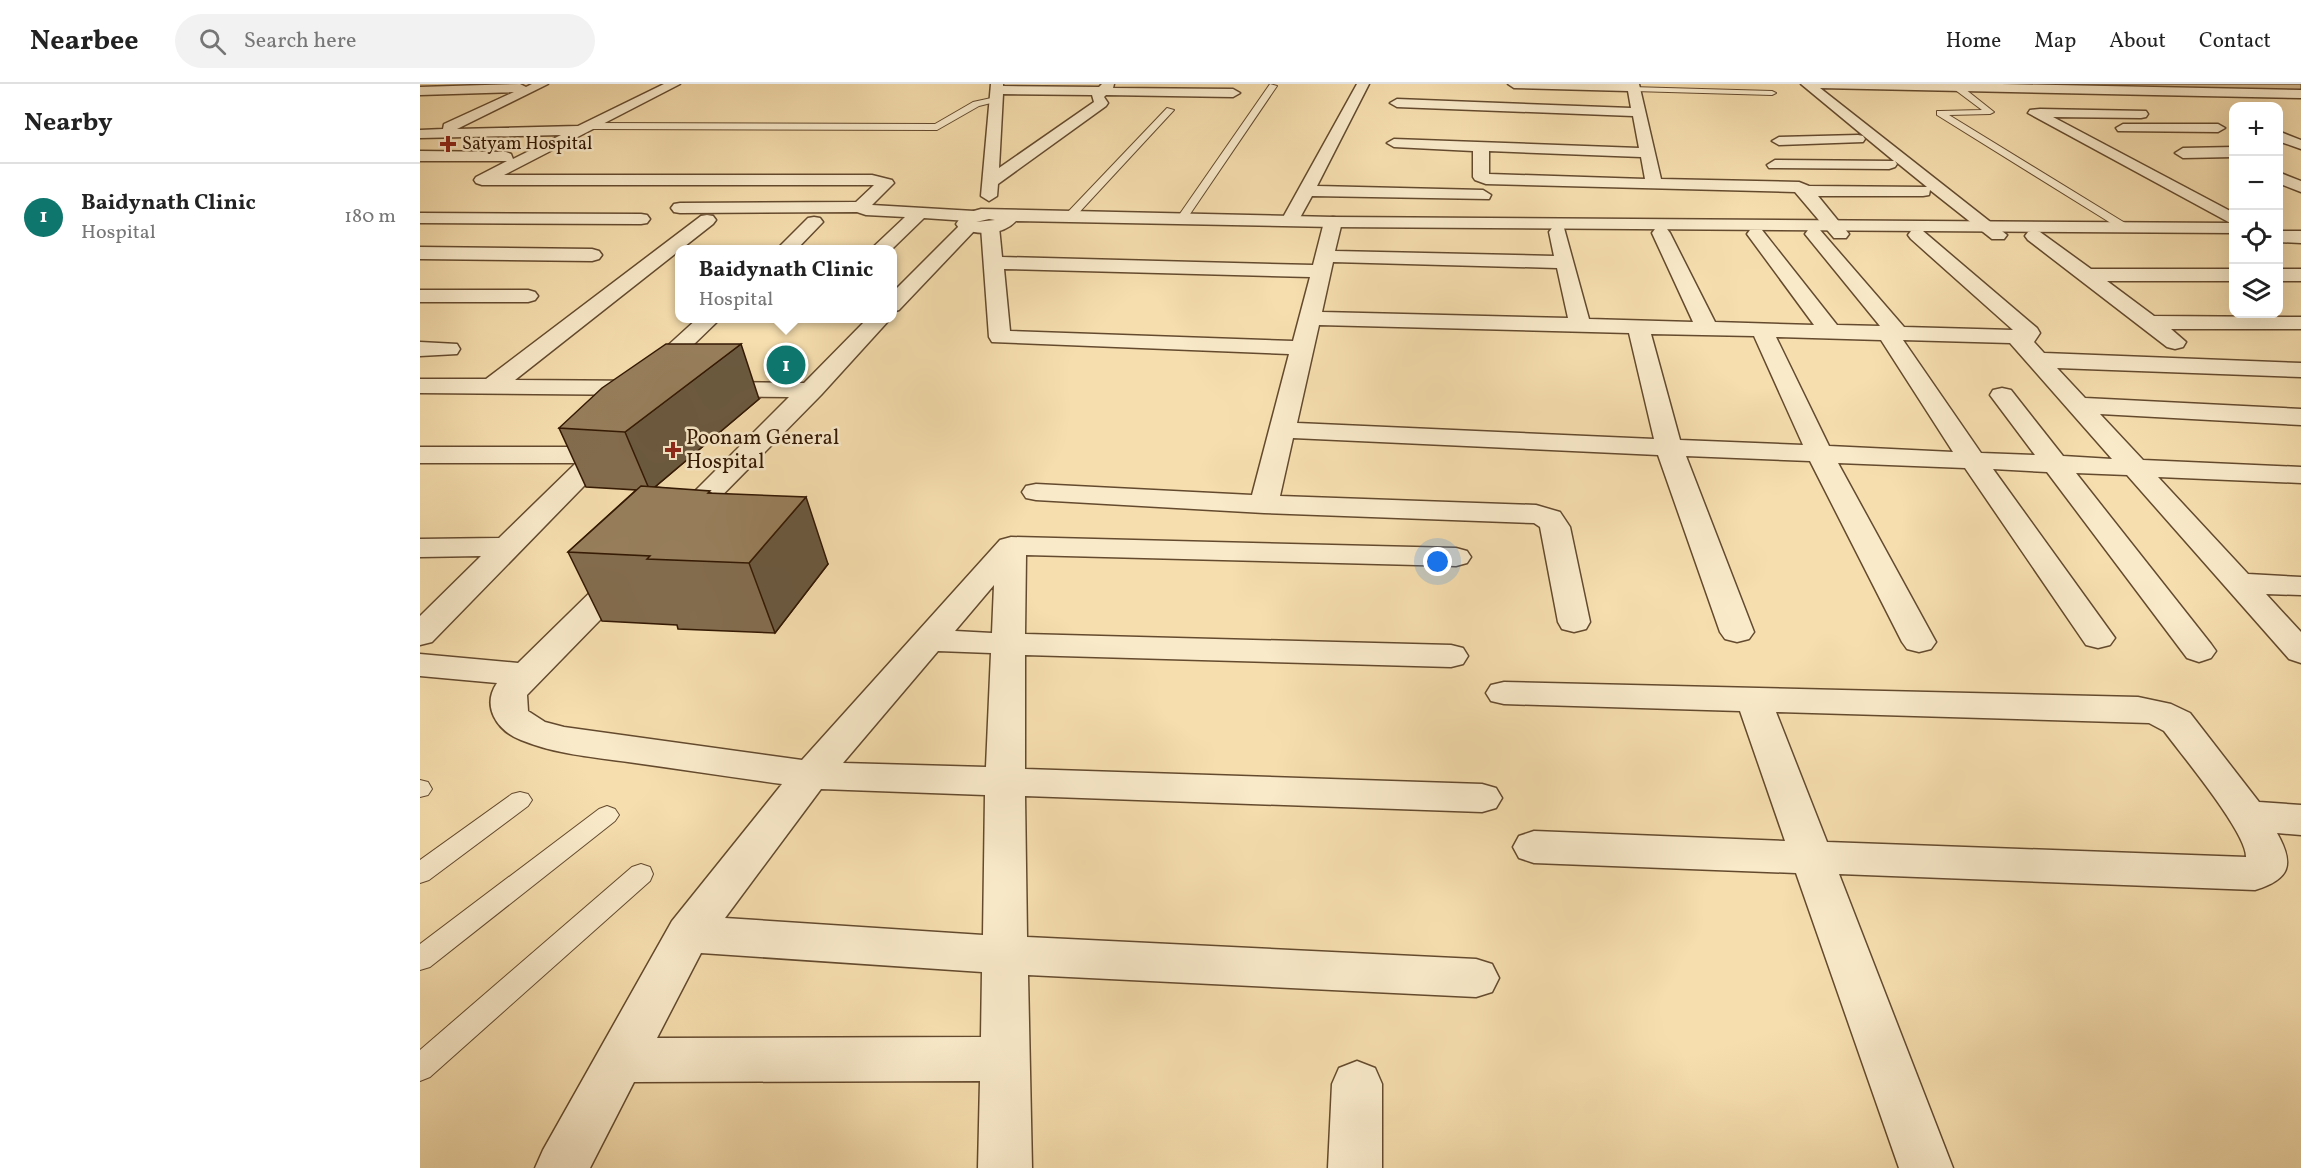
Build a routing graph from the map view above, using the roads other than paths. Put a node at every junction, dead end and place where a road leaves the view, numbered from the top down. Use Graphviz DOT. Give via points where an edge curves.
graph roads {
  1 [pos="674,84"];
  2 [pos="1363,84"];
  3 [pos="1514,84"];
  4 [pos="1794,84"];
  5 [pos="1807,84"];
  6 [pos="1814,84"];
  7 [pos="1556,85"];
  8 [pos="538,86"];
  9 [pos="1273,86"];
  10 [pos="1888,86"];
  11 [pos="1957,87"];
  12 [pos="1106,88"];
  13 [pos="420,91"];
  14 [pos="997,91"];
  15 [pos="1772,93"];
  16 [pos="1635,94"];
  17 [pos="2301,94"];
  18 [pos="1146,100"];
  19 [pos="1904,101"];
  20 [pos="1480,106"];
  21 [pos="1170,110"];
  22 [pos="2218,121"];
  23 [pos="589,128"];
  24 [pos="2123,128"];
  25 [pos="2229,131"];
  26 [pos="436,133"];
  27 [pos="420,134"];
  28 [pos="2283,137"];
  29 [pos="1483,139"];
  30 [pos="1858,139"];
  31 [pos="420,140"];
  32 [pos="2155,140"];
  33 [pos="1779,141"];
  34 [pos="1640,142"];
  35 [pos="2283,144"];
  36 [pos="2300,144"];
  37 [pos="1434,145"];
  38 [pos="1585,150"];
  39 [pos="2229,150"];
  40 [pos="2229,150"];
  41 [pos="2183,153"];
  42 [pos="420,156"];
  43 [pos="506,157"];
  44 [pos="1430,162"];
  45 [pos="1889,164"];
  46 [pos="1535,165"];
  47 [pos="1775,165"];
  48 [pos="2283,180"];
  49 [pos="1592,182"];
  50 [pos="990,183"];
  51 [pos="1654,184"];
  52 [pos="1484,187"];
  53 [pos="2301,189"];
  54 [pos="2283,190"];
  55 [pos="1306,191"];
  56 [pos="1805,191"];
  57 [pos="1923,191"];
  58 [pos="860,207"];
  59 [pos="680,208"];
  60 [pos="919,214"];
  61 [pos="1070,216"];
  62 [pos="2229,217"];
  63 [pos="420,218"];
  64 [pos="1182,218"];
  65 [pos="641,219"];
  66 [pos="707,220"];
  67 [pos="988,220"];
  68 [pos="1290,221"];
  69 [pos="814,222"];
  70 [pos="1332,226"];
  71 [pos="1488,228"];
  72 [pos="2126,228"];
  73 [pos="2229,228"];
  74 [pos="1837,230"];
  75 [pos="1982,231"];
  76 [pos="1558,232"];
  77 [pos="1661,233"];
  78 [pos="1756,234"];
  79 [pos="1814,234"];
  80 [pos="1917,235"];
  81 [pos="2034,236"];
  82 [pos="2229,236"];
  83 [pos="789,245"];
  84 [pos="884,245"];
  85 [pos="420,253"];
  86 [pos="592,255"];
  87 [pos="1565,262"];
  88 [pos="993,263"];
  89 [pos="1323,263"];
  90 [pos="2086,275"];
  91 [pos="2229,275"];
  92 [pos="2283,275"];
  93 [pos="2301,275"];
  94 [pos="420,296"];
  95 [pos="528,296"];
  96 [pos="897,302"];
  97 [pos="1310,318"];
  98 [pos="2149,322"];
  99 [pos="707,323"];
  100 [pos="876,323"];
  101 [pos="2301,324"];
  102 [pos="1580,325"];
  103 [pos="1638,327"];
  104 [pos="1707,329"];
  105 [pos="1762,330"];
  106 [pos="1831,332"];
  107 [pos="1893,334"];
  108 [pos="2017,337"];
  109 [pos="2175,342"];
  110 [pos="1302,348"];
  111 [pos="420,349"];
  112 [pos="449,350"];
  113 [pos="2039,360"];
  114 [pos="2301,370"];
  115 [pos="420,386"];
  116 [pos="490,387"];
  117 [pos="812,390"];
  118 [pos="2002,395"];
  119 [pos="2079,405"];
  120 [pos="635,408"];
  121 [pos="2301,417"];
  122 [pos="1282,430"];
  123 [pos="1669,447"];
  124 [pos="599,454"];
  125 [pos="1820,454"];
  126 [pos="420,455"];
  127 [pos="1973,461"];
  128 [pos="2057,464"];
  129 [pos="2136,468"];
  130 [pos="2273,474"];
  131 [pos="2301,475"];
  132 [pos="1035,492"];
  133 [pos="2301,500"];
  134 [pos="1264,504"];
  135 [pos="1011,546"];
  136 [pos="507,547"];
  137 [pos="420,548"];
  138 [pos="1456,557"];
  139 [pos="2239,583"];
  140 [pos="2301,586"];
  141 [pos="1574,622"];
  142 [pos="1737,632"];
  143 [pos="420,635"];
  144 [pos="2098,638"];
  145 [pos="929,640"];
  146 [pos="1919,642"];
  147 [pos="1009,644"];
  148 [pos="2199,651"];
  149 [pos="2301,652"];
  150 [pos="1451,656"];
  151 [pos="420,665"];
  152 [pos="527,675"];
  153 [pos="1504,693"];
  154 [pos="1753,699"];
  155 [pos="811,775"];
  156 [pos="1005,782"];
  157 [pos="1482,798"];
  158 [pos="520,800"];
  159 [pos="607,815"];
  160 [pos="2247,816"];
  161 [pos="2301,820"];
  162 [pos="1533,847"];
  163 [pos="1812,858"];
  164 [pos="420,873"];
  165 [pos="641,874"];
  166 [pos="688,934"];
  167 [pos="1005,955"];
  168 [pos="420,959"];
  169 [pos="1476,978"];
  170 [pos="1006,1059"];
  171 [pos="620,1060"];
  172 [pos="420,1068"];
  173 [pos="1357,1084"];
  174 [pos="562,1168"];
  175 [pos="1005,1168"];
  176 [pos="1355,1168"];
  177 [pos="1926,1168"];
  1 -- 23 [label="street"];
  2 -- 55 [label="street"];
  3 -- 7 [label="street"];
  4 -- 30 [label="street"];
  5 -- 75 [label="street"];
  6 -- 10 [label="street"];
  7 -- 16 [label="street"];
  8 -- 13 [label="street"];
  8 -- 26 [label="street"];
  9 -- 64 [label="lane"];
  10 -- 11 [label="street"];
  10 -- 19 [label="street"];
  11 -- 17 [label="street"];
  11 -- 72 [label="lane" via="1990,112 1947,112 1940,113 1941,116"];
  12 -- 14 [label="street"];
  12 -- 18 [label="street" via="1237,89 1214,102"];
  12 -- 50 [label="street" via="1097,97 1101,103"];
  14 -- 23 [label="lane" via="937,127"];
  14 -- 50 [label="street"];
  15 -- 16 [label="lane"];
  16 -- 20 [label="street"];
  16 -- 20 [label="street" via="1556,109 1556,120"];
  16 -- 34 [label="street"];
  20 -- 20 [label="street" via="1397,103"];
  21 -- 61 [label="lane"];
  22 -- 24 [label="street"];
  22 -- 25 [label="street"];
  22 -- 62 [label="street" via="2187,114 2035,113"];
  23 -- 26 [label="street"];
  23 -- 58 [label="street" via="482,180 886,183"];
  26 -- 27 [label="street"];
  26 -- 31 [label="street"];
  28 -- 36 [label="street"];
  29 -- 37 [label="street"];
  29 -- 37 [label="street" via="1396,136"];
  29 -- 46 [label="street"];
  29 -- 52 [label="street"];
  30 -- 33 [label="street"];
  30 -- 45 [label="street"];
  32 -- 39 [label="street"];
  34 -- 38 [label="street"];
  34 -- 51 [label="street"];
  35 -- 36 [label="street"];
  37 -- 44 [label="street"];
  38 -- 46 [label="street"];
  38 -- 49 [label="street"];
  40 -- 41 [label="street"];
  42 -- 43 [label="street"];
  45 -- 47 [label="street"];
  45 -- 57 [label="street"];
  46 -- 49 [label="street"];
  46 -- 52 [label="street"];
  48 -- 53 [label="street"];
  49 -- 51 [label="street"];
  50 -- 67 [label="street"];
  51 -- 56 [label="street" via="1793,187"];
  52 -- 55 [label="street"];
  52 -- 71 [label="street"];
  53 -- 54 [label="street"];
  55 -- 68 [label="street"];
  56 -- 57 [label="street"];
  56 -- 74 [label="street"];
  57 -- 75 [label="street"];
  58 -- 59 [label="street"];
  58 -- 60 [label="street" via="874,212"];
  60 -- 67 [label="street"];
  60 -- 84 [label="street"];
  61 -- 64 [label="street"];
  61 -- 67 [label="street"];
  63 -- 65 [label="street"];
  64 -- 68 [label="street"];
  66 -- 116 [label="street"];
  67 -- 70 [label="street"];
  67 -- 88 [label="street"];
  67 -- 96 [label="street"];
  68 -- 70 [label="street"];
  69 -- 83 [label="street"];
  70 -- 71 [label="street"];
  70 -- 89 [label="street"];
  71 -- 74 [label="street"];
  71 -- 76 [label="street"];
  72 -- 73 [label="street"];
  72 -- 75 [label="street"];
  74 -- 75 [label="street"];
  74 -- 79 [label="street"];
  74 -- 80 [label="street"];
  75 -- 80 [label="street"];
  75 -- 81 [label="street"];
  76 -- 77 [label="street"];
  76 -- 87 [label="street"];
  77 -- 78 [label="street"];
  77 -- 104 [label="street"];
  78 -- 79 [label="street"];
  78 -- 106 [label="street"];
  79 -- 107 [label="street"];
  80 -- 108 [label="street" via="2029,333 2028,337"];
  81 -- 82 [label="street"];
  81 -- 90 [label="street"];
  85 -- 86 [label="street"];
  87 -- 89 [label="street"];
  87 -- 102 [label="street"];
  88 -- 89 [label="street"];
  88 -- 110 [label="street" via="1000,337"];
  89 -- 97 [label="street"];
  90 -- 91 [label="street"];
  90 -- 98 [label="street"];
  92 -- 93 [label="street"];
  94 -- 95 [label="street"];
  97 -- 102 [label="street"];
  97 -- 110 [label="street"];
  98 -- 101 [label="street"];
  98 -- 109 [label="street"];
  99 -- 120 [label="street"];
  100 -- 117 [label="street"];
  102 -- 103 [label="street"];
  103 -- 104 [label="street"];
  103 -- 123 [label="street"];
  104 -- 105 [label="street"];
  105 -- 106 [label="street"];
  105 -- 125 [label="street"];
  106 -- 107 [label="street"];
  107 -- 108 [label="street"];
  107 -- 127 [label="street"];
  108 -- 113 [label="street"];
  110 -- 122 [label="street"];
  111 -- 112 [label="street"];
  113 -- 114 [label="street"];
  113 -- 119 [label="street"];
  115 -- 116 [label="street"];
  116 -- 120 [label="street"];
  117 -- 120 [label="street" via="676,388"];
  117 -- 152 [label="street"];
  118 -- 128 [label="street"];
  119 -- 121 [label="street"];
  119 -- 129 [label="street"];
  120 -- 124 [label="street"];
  122 -- 123 [label="street"];
  122 -- 134 [label="street"];
  123 -- 125 [label="street"];
  123 -- 142 [label="street"];
  124 -- 126 [label="street"];
  124 -- 136 [label="street"];
  125 -- 127 [label="street"];
  125 -- 146 [label="street"];
  127 -- 128 [label="street"];
  127 -- 144 [label="street"];
  128 -- 129 [label="street"];
  128 -- 148 [label="street"];
  129 -- 130 [label="street"];
  129 -- 139 [label="street"];
  130 -- 131 [label="street"];
  130 -- 133 [label="street"];
  132 -- 134 [label="street"];
  134 -- 141 [label="street" via="1536,514 1550,518"];
  135 -- 138 [label="street"];
  135 -- 145 [label="street"];
  135 -- 147 [label="street"];
  136 -- 137 [label="street"];
  136 -- 143 [label="street"];
  139 -- 140 [label="street"];
  139 -- 149 [label="street"];
  145 -- 147 [label="street"];
  145 -- 155 [label="street"];
  147 -- 150 [label="street"];
  147 -- 156 [label="street"];
  151 -- 152 [label="street"];
  152 -- 155 [label="street" via="509,692 510,716 532,731 564,740"];
  153 -- 154 [label="street"];
  154 -- 160 [label="street" via="2158,712 2178,722"];
  154 -- 163 [label="street"];
  155 -- 156 [label="street"];
  155 -- 166 [label="street"];
  156 -- 157 [label="street"];
  156 -- 167 [label="street"];
  158 -- 164 [label="lane"];
  159 -- 168 [label="lane"];
  160 -- 161 [label="street"];
  160 -- 163 [label="street" via="2267,852 2267,866 2255,874"];
  162 -- 163 [label="street"];
  163 -- 177 [label="street"];
  165 -- 172 [label="lane"];
  166 -- 167 [label="street"];
  166 -- 171 [label="street"];
  167 -- 169 [label="street"];
  167 -- 170 [label="street"];
  170 -- 171 [label="street"];
  170 -- 175 [label="street"];
  171 -- 174 [label="street"];
  173 -- 176 [label="street"];
}
